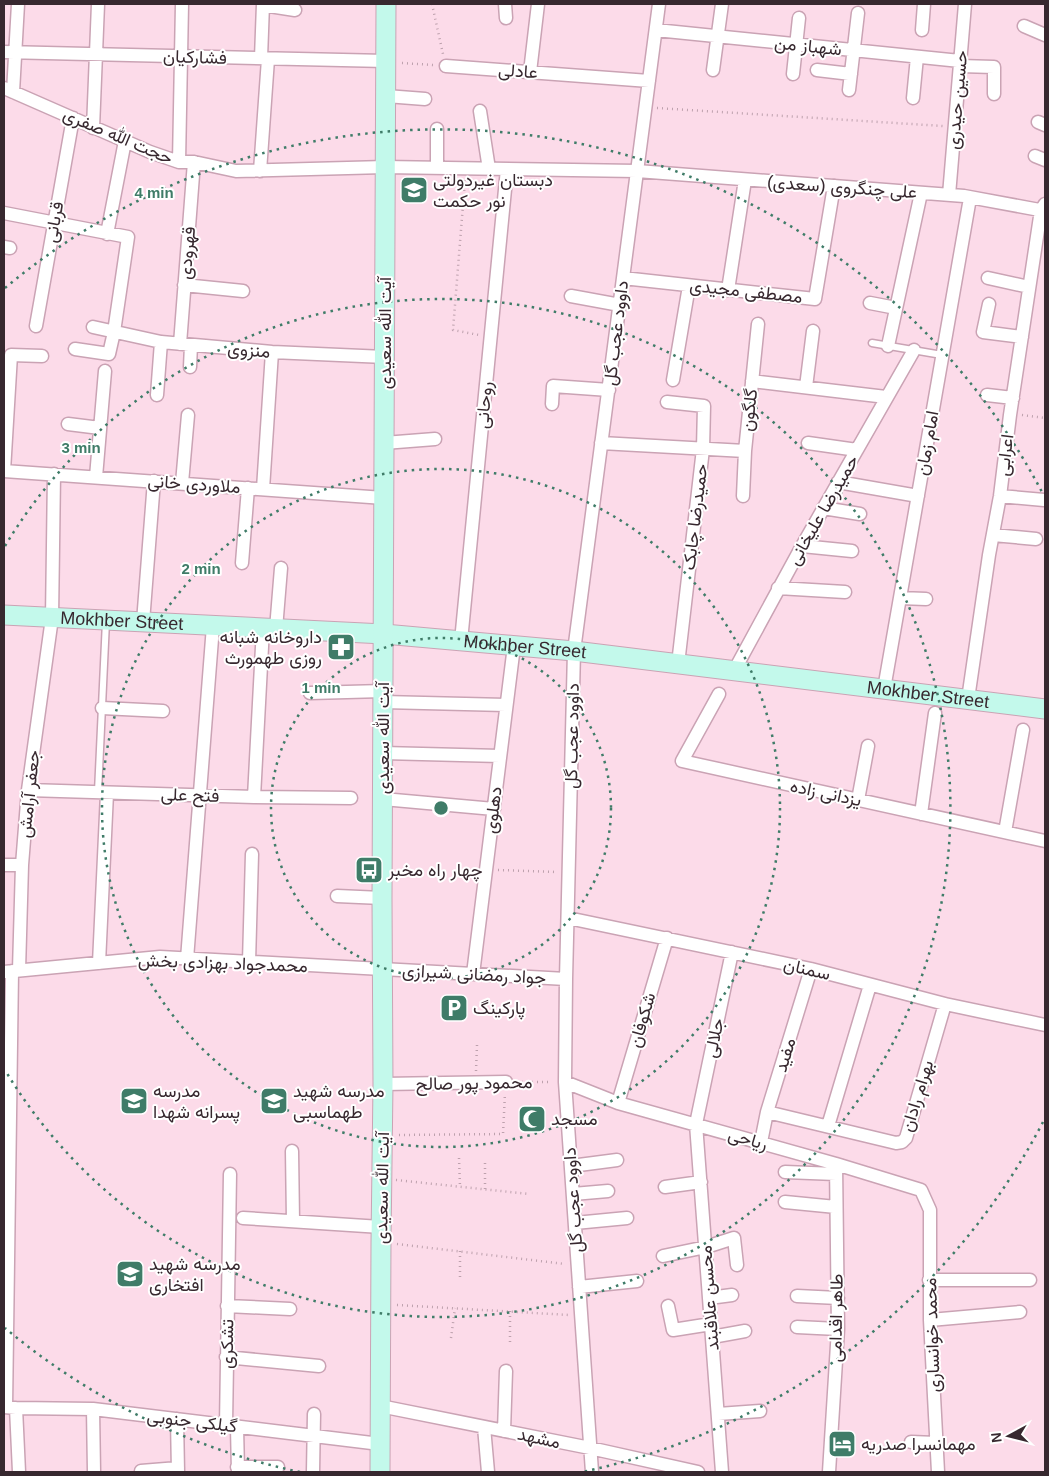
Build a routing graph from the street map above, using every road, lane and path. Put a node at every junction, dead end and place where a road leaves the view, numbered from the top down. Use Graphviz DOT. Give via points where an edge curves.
graph roads {
  1 [pos="18,4"];
  2 [pos="98,4"];
  3 [pos="182,4"];
  4 [pos="263,4"];
  5 [pos="386,4"];
  6 [pos="432,4"];
  7 [pos="505,4"];
  8 [pos="538,4"];
  9 [pos="659,4"];
  10 [pos="722,4"];
  11 [pos="924,4"];
  12 [pos="965,4"];
  13 [pos="295,10"];
  14 [pos="858,13"];
  15 [pos="506,18"];
  16 [pos="799,18"];
  17 [pos="1024,26"];
  18 [pos="656,30"];
  19 [pos="922,30"];
  20 [pos="1045,35"];
  21 [pos="719,37"];
  22 [pos="795,45"];
  23 [pos="854,51"];
  24 [pos="10,52"];
  25 [pos="96,54"];
  26 [pos="181,56"];
  27 [pos="917,57"];
  28 [pos="264,58"];
  29 [pos="386,62"];
  30 [pos="960,64"];
  31 [pos="446,66"];
  32 [pos="713,70"];
  33 [pos="817,70"];
  34 [pos="530,72"];
  35 [pos="792,74"];
  36 [pos="851,74"];
  37 [pos="649,81"];
  38 [pos="8,90"];
  39 [pos="849,90"];
  40 [pos="994,94"];
  41 [pos="386,96"];
  42 [pos="913,98"];
  43 [pos="425,99"];
  44 [pos="646,107"];
  45 [pos="480,110"];
  46 [pos="73,118"];
  47 [pos="955,127"];
  48 [pos="93,128"];
  49 [pos="437,129"];
  50 [pos="124,141"];
  51 [pos="179,162"];
  52 [pos="194,162"];
  53 [pos="386,167"];
  54 [pos="436,168"];
  55 [pos="466,168"];
  56 [pos="489,169"];
  57 [pos="507,169"];
  58 [pos="260,171"];
  59 [pos="637,171"];
  60 [pos="745,180"];
  61 [pos="834,186"];
  62 [pos="921,193"];
  63 [pos="949,195"];
  64 [pos="970,198"];
  65 [pos="1044,208"];
  66 [pos="4,213"];
  67 [pos="54,223"];
  68 [pos="107,234"];
  69 [pos="623,278"];
  70 [pos="988,278"];
  71 [pos="184,285"];
  72 [pos="689,286"];
  73 [pos="1029,287"];
  74 [pos="728,290"];
  75 [pos="242,291"];
  76 [pos="570,296"];
  77 [pos="870,303"];
  78 [pos="989,304"];
  79 [pos="620,305"];
  80 [pos="896,308"];
  81 [pos="758,324"];
  82 [pos="36,326"];
  83 [pos="93,327"];
  84 [pos="813,331"];
  85 [pos="114,332"];
  86 [pos="490,336"];
  87 [pos="1022,337"];
  88 [pos="161,342"];
  89 [pos="872,342"];
  90 [pos="185,344"];
  91 [pos="888,346"];
  92 [pos="75,349"];
  93 [pos="914,350"];
  94 [pos="272,352"];
  95 [pos="942,355"];
  96 [pos="42,356"];
  97 [pos="385,357"];
  98 [pos="190,366"];
  99 [pos="105,371"];
  100 [pos="673,380"];
  101 [pos="752,381"];
  102 [pos="6,386"];
  103 [pos="806,387"];
  104 [pos="609,390"];
  105 [pos="157,394"];
  106 [pos="987,395"];
  107 [pos="886,397"];
  108 [pos="1013,398"];
  109 [pos="667,402"];
  110 [pos="552,404"];
  111 [pos="188,415"];
  112 [pos="1010,415"];
  113 [pos="1045,418"];
  114 [pos="68,424"];
  115 [pos="100,428"];
  116 [pos="435,439"];
  117 [pos="384,443"];
  118 [pos="808,443"];
  119 [pos="602,444"];
  120 [pos="703,449"];
  121 [pos="857,450"];
  122 [pos="745,451"];
  123 [pos="4,471"];
  124 [pos="54,474"];
  125 [pos="96,477"];
  126 [pos="154,481"];
  127 [pos="838,482"];
  128 [pos="182,484"];
  129 [pos="248,488"];
  130 [pos="263,489"];
  131 [pos="743,496"];
  132 [pos="918,496"];
  133 [pos="1000,496"];
  134 [pos="384,498"];
  135 [pos="1044,500"];
  136 [pos="823,508"];
  137 [pos="860,514"];
  138 [pos="993,535"];
  139 [pos="1036,538"];
  140 [pos="802,546"];
  141 [pos="852,551"];
  142 [pos="242,563"];
  143 [pos="280,568"];
  144 [pos="778,588"];
  145 [pos="845,592"];
  146 [pos="900,598"];
  147 [pos="926,599"];
  148 [pos="4,615"];
  149 [pos="52,618"];
  150 [pos="106,620"];
  151 [pos="143,622"];
  152 [pos="212,626"];
  153 [pos="269,629"];
  154 [pos="384,634"];
  155 [pos="461,641"];
  156 [pos="514,646"];
  157 [pos="574,651"];
  158 [pos="678,664"];
  159 [pos="734,671"];
  160 [pos="884,689"];
  161 [pos="310,693"];
  162 [pos="719,694"];
  163 [pos="383,696"];
  164 [pos="968,699"];
  165 [pos="506,705"];
  166 [pos="102,708"];
  167 [pos="1045,709"];
  168 [pos="163,711"];
  169 [pos="935,713"];
  170 [pos="1023,730"];
  171 [pos="868,746"];
  172 [pos="383,752"];
  173 [pos="500,756"];
  174 [pos="28,790"];
  175 [pos="102,792"];
  176 [pos="200,795"];
  177 [pos="254,797"];
  178 [pos="351,798"];
  179 [pos="383,799"];
  180 [pos="858,800"];
  181 [pos="494,809"];
  182 [pos="921,814"];
  183 [pos="1005,832"];
  184 [pos="1045,841"];
  185 [pos="252,854"];
  186 [pos="4,865"];
  187 [pos="22,865"];
  188 [pos="486,870"];
  189 [pos="569,872"];
  190 [pos="337,896"];
  191 [pos="382,898"];
  192 [pos="568,918"];
  193 [pos="666,938"];
  194 [pos="732,952"];
  195 [pos="188,959"];
  196 [pos="249,962"];
  197 [pos="99,963"];
  198 [pos="811,969"];
  199 [pos="382,970"];
  200 [pos="12,971"];
  201 [pos="473,974"];
  202 [pos="566,979"];
  203 [pos="870,984"];
  204 [pos="945,1004"];
  205 [pos="1045,1025"];
  206 [pos="477,1045"];
  207 [pos="506,1082"];
  208 [pos="565,1082"];
  209 [pos="475,1083"];
  210 [pos="383,1084"];
  211 [pos="618,1102"];
  212 [pos="768,1112"];
  213 [pos="696,1124"];
  214 [pos="828,1126"];
  215 [pos="382,1135"];
  216 [pos="760,1142"];
  217 [pos="292,1151"];
  218 [pos="459,1158"];
  219 [pos="486,1160"];
  220 [pos="617,1160"];
  221 [pos="571,1166"];
  222 [pos="836,1169"];
  223 [pos="785,1172"];
  224 [pos="230,1174"];
  225 [pos="382,1178"];
  226 [pos="701,1182"];
  227 [pos="460,1187"];
  228 [pos="666,1187"];
  229 [pos="485,1189"];
  230 [pos="608,1191"];
  231 [pos="529,1194"];
  232 [pos="573,1194"];
  233 [pos="926,1200"];
  234 [pos="785,1202"];
  235 [pos="836,1207"];
  236 [pos="242,1218"];
  237 [pos="627,1218"];
  238 [pos="293,1221"];
  239 [pos="575,1223"];
  240 [pos="381,1234"];
  241 [pos="706,1247"];
  242 [pos="460,1251"];
  243 [pos="662,1256"];
  244 [pos="578,1265"];
  245 [pos="737,1265"];
  246 [pos="460,1278"];
  247 [pos="637,1280"];
  248 [pos="929,1280"];
  249 [pos="1030,1280"];
  250 [pos="579,1287"];
  251 [pos="732,1295"];
  252 [pos="797,1296"];
  253 [pos="709,1298"];
  254 [pos="838,1298"];
  255 [pos="380,1304"];
  256 [pos="227,1306"];
  257 [pos="668,1306"];
  258 [pos="290,1308"];
  259 [pos="455,1308"];
  260 [pos="510,1311"];
  261 [pos="1020,1312"];
  262 [pos="570,1315"];
  263 [pos="930,1320"];
  264 [pos="796,1328"];
  265 [pos="838,1329"];
  266 [pos="711,1331"];
  267 [pos="745,1331"];
  268 [pos="451,1338"];
  269 [pos="510,1346"];
  270 [pos="226,1357"];
  271 [pos="319,1366"];
  272 [pos="506,1371"];
  273 [pos="380,1406"];
  274 [pos="9,1407"];
  275 [pos="93,1409"];
  276 [pos="760,1411"];
  277 [pos="314,1414"];
  278 [pos="718,1414"];
  279 [pos="177,1419"];
  280 [pos="231,1426"];
  281 [pos="484,1427"];
  282 [pos="504,1431"];
  283 [pos="313,1436"];
  284 [pos="911,1442"];
  285 [pos="936,1443"];
  286 [pos="380,1444"];
  287 [pos="590,1448"];
  288 [pos="278,1467"];
  289 [pos="238,1469"];
  290 [pos="178,1470"];
  291 [pos="682,1470"];
  292 [pos="19,1472"];
  293 [pos="94,1472"];
  294 [pos="142,1472"];
  295 [pos="313,1472"];
  296 [pos="380,1472"];
  297 [pos="488,1472"];
  298 [pos="592,1472"];
  299 [pos="698,1472"];
  300 [pos="722,1472"];
  301 [pos="829,1472"];
  302 [pos="938,1472"];
  1 -- 24 [label="street"];
  2 -- 25 [label="street"];
  3 -- 26 [label="street"];
  4 -- 13 [label="street"];
  4 -- 28 [label="street"];
  5 -- 29 [label="main road, آیت الله سعیدی"];
  6 -- 31 [label="path"];
  7 -- 15 [label="street"];
  8 -- 34 [label="street"];
  9 -- 18 [label="street, داوود عجب گل"];
  10 -- 21 [label="street"];
  11 -- 19 [label="street"];
  12 -- 30 [label="street, حسین حیدری"];
  14 -- 23 [label="street"];
  16 -- 22 [label="street"];
  17 -- 20 [label="street"];
  18 -- 21 [label="street, شهباز من"];
  18 -- 37 [label="street, داوود عجب گل"];
  21 -- 22 [label="street, شهباز من"];
  21 -- 32 [label="street"];
  22 -- 23 [label="street, شهباز من"];
  22 -- 35 [label="street"];
  23 -- 27 [label="street, شهباز من"];
  23 -- 36 [label="street"];
  24 -- 25 [label="street, فشارکیان"];
  24 -- 38 [label="street"];
  25 -- 26 [label="street, فشارکیان"];
  25 -- 48 [label="street"];
  26 -- 28 [label="street, فشارکیان"];
  26 -- 51 [label="street"];
  27 -- 30 [label="street, شهباز من"];
  27 -- 42 [label="street"];
  28 -- 29 [label="street, فشارکیان"];
  28 -- 58 [label="street"];
  29 -- 31 [label="path"];
  29 -- 41 [label="main road, آیت الله سعیدی"];
  30 -- 40 [label="street, شهباز من" via="994,67"];
  30 -- 47 [label="street, حسین حیدری"];
  31 -- 34 [label="street, عادلی"];
  33 -- 36 [label="street"];
  34 -- 37 [label="street, عادلی"];
  36 -- 39 [label="street"];
  37 -- 44 [label="street, داوود عجب گل"];
  38 -- 46 [label="street, حجت الله صفری"];
  41 -- 43 [label="street"];
  41 -- 53 [label="main road, آیت الله سعیدی"];
  44 -- 47 [label="path"];
  44 -- 59 [label="street, داوود عجب گل"];
  45 -- 56 [label="street"];
  46 -- 48 [label="street, حجت الله صفری"];
  46 -- 67 [label="street, قربانی"];
  47 -- 63 [label="street, حسین حیدری"];
  48 -- 50 [label="street, حجت الله صفری"];
  49 -- 54 [label="street"];
  50 -- 51 [label="street, حجت الله صفری"];
  50 -- 68 [label="street"];
  51 -- 52 [label="street, حجت الله صفری"];
  52 -- 58 [label="street, حجت الله صفری" via="236,171"];
  52 -- 71 [label="street, قهرودی"];
  53 -- 54 [label="street, حجت الله صفری"];
  53 -- 58 [label="street, حجت الله صفری"];
  53 -- 97 [label="main road, آیت الله سعیدی"];
  54 -- 55 [label="street, حجت الله صفری"];
  55 -- 56 [label="street, حجت الله صفری"];
  55 -- 86 [label="path" via="453,330"];
  56 -- 57 [label="street, حجت الله صفری"];
  57 -- 59 [label="street, علی چنگروی (سعدی)"];
  57 -- 86 [label="street, روحانی"];
  59 -- 60 [label="street, علی چنگروی (سعدی)"];
  59 -- 69 [label="street, داوود عجب گل"];
  60 -- 61 [label="street, علی چنگروی (سعدی)"];
  60 -- 74 [label="street"];
  61 -- 62 [label="street, علی چنگروی (سعدی)"];
  61 -- 74 [label="street, مصطفی مجیدی" via="815,299"];
  62 -- 63 [label="street, علی چنگروی (سعدی)"];
  62 -- 80 [label="street"];
  63 -- 64 [label="street, علی چنگروی (سعدی)"];
  64 -- 65 [label="street, علی چنگروی (سعدی)"];
  64 -- 95 [label="street, امام زمان"];
  65 -- 73 [label="street, اعرابی"];
  66 -- 67 [label="street"];
  67 -- 68 [label="street"];
  67 -- 82 [label="street, قربانی"];
  68 -- 85 [label="street" via="128,237"];
  69 -- 72 [label="street, مصطفی مجیدی"];
  69 -- 79 [label="street, داوود عجب گل"];
  70 -- 73 [label="street"];
  71 -- 75 [label="street"];
  71 -- 90 [label="street, قهرودی"];
  72 -- 74 [label="street, مصطفی مجیدی"];
  72 -- 100 [label="street"];
  73 -- 87 [label="street, اعرابی"];
  76 -- 79 [label="street"];
  77 -- 80 [label="street"];
  78 -- 87 [label="street" via="983,332"];
  79 -- 104 [label="street, داوود عجب گل"];
  80 -- 91 [label="street"];
  81 -- 101 [label="street, گلگون"];
  83 -- 85 [label="street, منزوی"];
  84 -- 103 [label="street"];
  85 -- 88 [label="street, منزوی"];
  85 -- 92 [label="street" via="109,354"];
  86 -- 155 [label="street, روحانی"];
  87 -- 108 [label="street, اعرابی"];
  88 -- 90 [label="street, منزوی"];
  88 -- 105 [label="street"];
  89 -- 91 [label="lane"];
  90 -- 94 [label="street, منزوی"];
  90 -- 98 [label="street, قهرودی"];
  91 -- 93 [label="lane"];
  93 -- 95 [label="lane"];
  93 -- 107 [label="street, حمیدرضا علیخانی"];
  94 -- 97 [label="street, منزوی"];
  94 -- 130 [label="street"];
  95 -- 132 [label="street, امام زمان"];
  96 -- 102 [label="street" via="11,355"];
  97 -- 117 [label="main road, آیت الله سعیدی"];
  99 -- 115 [label="street"];
  101 -- 103 [label="street"];
  101 -- 122 [label="street, گلگون"];
  102 -- 123 [label="street"];
  103 -- 107 [label="street"];
  104 -- 110 [label="street" via="553,386"];
  104 -- 119 [label="street, داوود عجب گل"];
  106 -- 108 [label="street"];
  107 -- 121 [label="street, حمیدرضا علیخانی"];
  108 -- 112 [label="street, اعرابی"];
  109 -- 120 [label="street, حمیدرضا چابک" via="704,406"];
  111 -- 128 [label="street"];
  112 -- 113 [label="path"];
  112 -- 133 [label="street, اعرابی"];
  114 -- 115 [label="street"];
  115 -- 125 [label="street"];
  116 -- 117 [label="street"];
  117 -- 134 [label="main road, آیت الله سعیدی"];
  118 -- 121 [label="street"];
  119 -- 120 [label="street"];
  119 -- 157 [label="street, داوود عجب گل"];
  120 -- 122 [label="street"];
  120 -- 158 [label="street, حمیدرضا چابک"];
  121 -- 127 [label="street, حمیدرضا علیخانی"];
  122 -- 131 [label="street, گلگون"];
  123 -- 124 [label="street, ملاوردی خانی"];
  124 -- 125 [label="street, ملاوردی خانی"];
  124 -- 149 [label="street, جعفر آرامش"];
  125 -- 126 [label="street, ملاوردی خانی"];
  126 -- 128 [label="street, ملاوردی خانی"];
  126 -- 151 [label="street"];
  127 -- 132 [label="street"];
  127 -- 136 [label="street, حمیدرضا علیخانی"];
  128 -- 129 [label="street, ملاوردی خانی"];
  129 -- 130 [label="street, ملاوردی خانی"];
  129 -- 142 [label="street"];
  130 -- 134 [label="street, ملاوردی خانی"];
  132 -- 146 [label="street, امام زمان"];
  133 -- 135 [label="street"];
  133 -- 138 [label="street, اعرابی"];
  134 -- 154 [label="main road, آیت الله سعیدی"];
  136 -- 137 [label="street"];
  136 -- 140 [label="street, حمیدرضا علیخانی"];
  138 -- 139 [label="street"];
  138 -- 164 [label="street, اعرابی"];
  140 -- 141 [label="street"];
  140 -- 144 [label="street, حمیدرضا علیخانی"];
  143 -- 153 [label="street"];
  144 -- 145 [label="street"];
  144 -- 159 [label="street, حمیدرضا علیخانی"];
  146 -- 147 [label="street"];
  146 -- 160 [label="street, امام زمان"];
  148 -- 149 [label="main road, Mokhber Street"];
  149 -- 150 [label="main road, Mokhber Street"];
  149 -- 174 [label="street, جعفر آرامش"];
  150 -- 151 [label="main road, Mokhber Street"];
  150 -- 166 [label="lane"];
  151 -- 152 [label="main road, Mokhber Street"];
  152 -- 153 [label="main road, Mokhber Street"];
  152 -- 176 [label="street"];
  153 -- 154 [label="main road, Mokhber Street"];
  153 -- 177 [label="street"];
  154 -- 155 [label="main road, Mokhber Street"];
  154 -- 163 [label="main road, آیت الله سعیدی"];
  155 -- 156 [label="main road, Mokhber Street"];
  156 -- 157 [label="main road, Mokhber Street"];
  156 -- 165 [label="street, دهلوی"];
  157 -- 158 [label="main road, Mokhber Street"];
  157 -- 189 [label="street, داوود عجب گل"];
  158 -- 159 [label="main road, Mokhber Street"];
  159 -- 160 [label="main road, Mokhber Street"];
  160 -- 164 [label="main road, Mokhber Street"];
  161 -- 163 [label="street"];
  162 -- 180 [label="street, یزدانی زاده" via="682,761"];
  163 -- 165 [label="street"];
  163 -- 172 [label="main road, آیت الله سعیدی"];
  164 -- 167 [label="main road, Mokhber Street"];
  165 -- 173 [label="street, دهلوی"];
  166 -- 168 [label="street"];
  166 -- 175 [label="lane"];
  169 -- 182 [label="street"];
  170 -- 183 [label="street"];
  171 -- 180 [label="street"];
  172 -- 173 [label="street"];
  172 -- 179 [label="main road, آیت الله سعیدی"];
  173 -- 181 [label="street, دهلوی"];
  174 -- 175 [label="street, فتح علی"];
  174 -- 187 [label="street, جعفر آرامش"];
  175 -- 176 [label="street, فتح علی"];
  175 -- 197 [label="street"];
  176 -- 177 [label="street, فتح علی"];
  176 -- 195 [label="street"];
  177 -- 178 [label="street, فتح علی"];
  179 -- 181 [label="street"];
  179 -- 191 [label="main road, آیت الله سعیدی"];
  180 -- 182 [label="street, یزدانی زاده"];
  181 -- 188 [label="street, دهلوی"];
  182 -- 183 [label="street, یزدانی زاده"];
  183 -- 184 [label="street, یزدانی زاده"];
  185 -- 196 [label="street"];
  186 -- 187 [label="street"];
  187 -- 200 [label="street, جعفر آرامش"];
  188 -- 189 [label="path"];
  188 -- 201 [label="street, دهلوی"];
  189 -- 192 [label="street, داوود عجب گل"];
  190 -- 191 [label="street"];
  191 -- 199 [label="main road, آیت الله سعیدی"];
  192 -- 193 [label="street, سمنان"];
  192 -- 202 [label="street, داوود عجب گل"];
  193 -- 194 [label="street, سمنان"];
  193 -- 211 [label="street, شکوفان"];
  194 -- 198 [label="street, سمنان"];
  194 -- 213 [label="street, جلالی"];
  195 -- 196 [label="street, محمدجواد بهزادی بخش"];
  195 -- 197 [label="street, محمدجواد بهزادی بخش" via="160,957"];
  196 -- 199 [label="street, محمدجواد بهزادی بخش"];
  197 -- 200 [label="street, محمدجواد بهزادی بخش"];
  198 -- 203 [label="street, سمنان"];
  198 -- 212 [label="street, مفید"];
  199 -- 201 [label="street, جواد رمضانی شیرازی"];
  199 -- 210 [label="main road, آیت الله سعیدی"];
  200 -- 274 [label="street, جعفر آرامش"];
  201 -- 202 [label="street, جواد رمضانی شیرازی"];
  202 -- 208 [label="street, داوود عجب گل"];
  203 -- 204 [label="street, سمنان"];
  203 -- 214 [label="street"];
  204 -- 205 [label="street, سمنان"];
  204 -- 214 [label="street, بهرام رادان" via="906,1138 896,1143"];
  206 -- 209 [label="path"];
  207 -- 208 [label="path, محمود پور صالح"];
  207 -- 209 [label="street, محمود پور صالح"];
  207 -- 215 [label="path" via="503,1134"];
  208 -- 211 [label="street, ریاحی"];
  208 -- 221 [label="street, داوود عجب گل"];
  209 -- 210 [label="street, محمود پور صالح"];
  210 -- 215 [label="main road, آیت الله سعیدی"];
  211 -- 213 [label="street, ریاحی"];
  212 -- 214 [label="street, بهرام رادان"];
  212 -- 216 [label="street, مفید"];
  213 -- 216 [label="street, ریاحی"];
  213 -- 226 [label="street, محسن علاقبند"];
  215 -- 225 [label="main road, آیت الله سعیدی"];
  216 -- 222 [label="street, ریاحی"];
  217 -- 238 [label="street"];
  218 -- 227 [label="path"];
  219 -- 229 [label="path"];
  220 -- 221 [label="street"];
  221 -- 232 [label="street, داوود عجب گل"];
  222 -- 223 [label="street"];
  222 -- 233 [label="street, ریاحی" via="921,1190"];
  222 -- 235 [label="street, طاهر اقدامی"];
  224 -- 256 [label="street, تشکری"];
  225 -- 227 [label="path"];
  225 -- 240 [label="main road, آیت الله سعیدی"];
  226 -- 228 [label="street"];
  226 -- 241 [label="street, محسن علاقبند"];
  227 -- 229 [label="path"];
  229 -- 231 [label="path"];
  230 -- 232 [label="street"];
  232 -- 239 [label="street, داوود عجب گل"];
  233 -- 248 [label="street, محمد خوانساری" via="930,1210"];
  234 -- 235 [label="street"];
  235 -- 254 [label="street, طاهر اقدامی"];
  236 -- 238 [label="street"];
  237 -- 239 [label="street"];
  238 -- 240 [label="street"];
  239 -- 244 [label="street, داوود عجب گل"];
  240 -- 242 [label="path"];
  240 -- 255 [label="main road, آیت الله سعیدی"];
  241 -- 243 [label="street"];
  241 -- 245 [label="street" via="734,1238"];
  241 -- 253 [label="street, محسن علاقبند"];
  242 -- 244 [label="path"];
  242 -- 246 [label="path"];
  244 -- 250 [label="street, داوود عجب گل"];
  247 -- 250 [label="street"];
  248 -- 249 [label="street"];
  248 -- 263 [label="street, محمد خوانساری"];
  250 -- 287 [label="street, داوود عجب گل"];
  251 -- 253 [label="street"];
  252 -- 254 [label="street"];
  253 -- 266 [label="street, محسن علاقبند"];
  254 -- 265 [label="street, طاهر اقدامی"];
  255 -- 259 [label="path"];
  255 -- 273 [label="main road, آیت الله سعیدی"];
  256 -- 258 [label="street"];
  256 -- 270 [label="street, تشکری"];
  257 -- 266 [label="street" via="673,1330"];
  259 -- 260 [label="path"];
  259 -- 268 [label="path"];
  260 -- 262 [label="path"];
  260 -- 269 [label="path"];
  261 -- 263 [label="street"];
  263 -- 285 [label="street, محمد خوانساری"];
  264 -- 265 [label="street"];
  265 -- 301 [label="street, طاهر اقدامی"];
  266 -- 267 [label="street"];
  266 -- 278 [label="street, محسن علاقبند"];
  270 -- 271 [label="street"];
  270 -- 280 [label="street, تشکری"];
  272 -- 282 [label="street"];
  273 -- 281 [label="street, مشهد"];
  273 -- 286 [label="main road, آیت الله سعیدی"];
  274 -- 275 [label="street, گیلکی جنوبی"];
  274 -- 292 [label="street, جعفر آرامش"];
  275 -- 279 [label="street, گیلکی جنوبی"];
  275 -- 293 [label="street"];
  276 -- 278 [label="street"];
  277 -- 283 [label="street"];
  278 -- 300 [label="street, محسن علاقبند"];
  279 -- 280 [label="street, گیلکی جنوبی"];
  279 -- 290 [label="street"];
  280 -- 283 [label="street, گیلکی جنوبی"];
  280 -- 289 [label="street, تشکری"];
  281 -- 282 [label="street, مشهد"];
  281 -- 297 [label="street"];
  282 -- 287 [label="street, مشهد"];
  283 -- 286 [label="street, گیلکی جنوبی"];
  283 -- 295 [label="street"];
  284 -- 285 [label="street"];
  285 -- 302 [label="street, محمد خوانساری"];
  286 -- 296 [label="main road, آیت الله سعیدی"];
  287 -- 291 [label="street, مشهد"];
  287 -- 298 [label="street, داوود عجب گل"];
  288 -- 289 [label="street"];
  290 -- 294 [label="street"];
  291 -- 299 [label="street, مشهد"];
}
